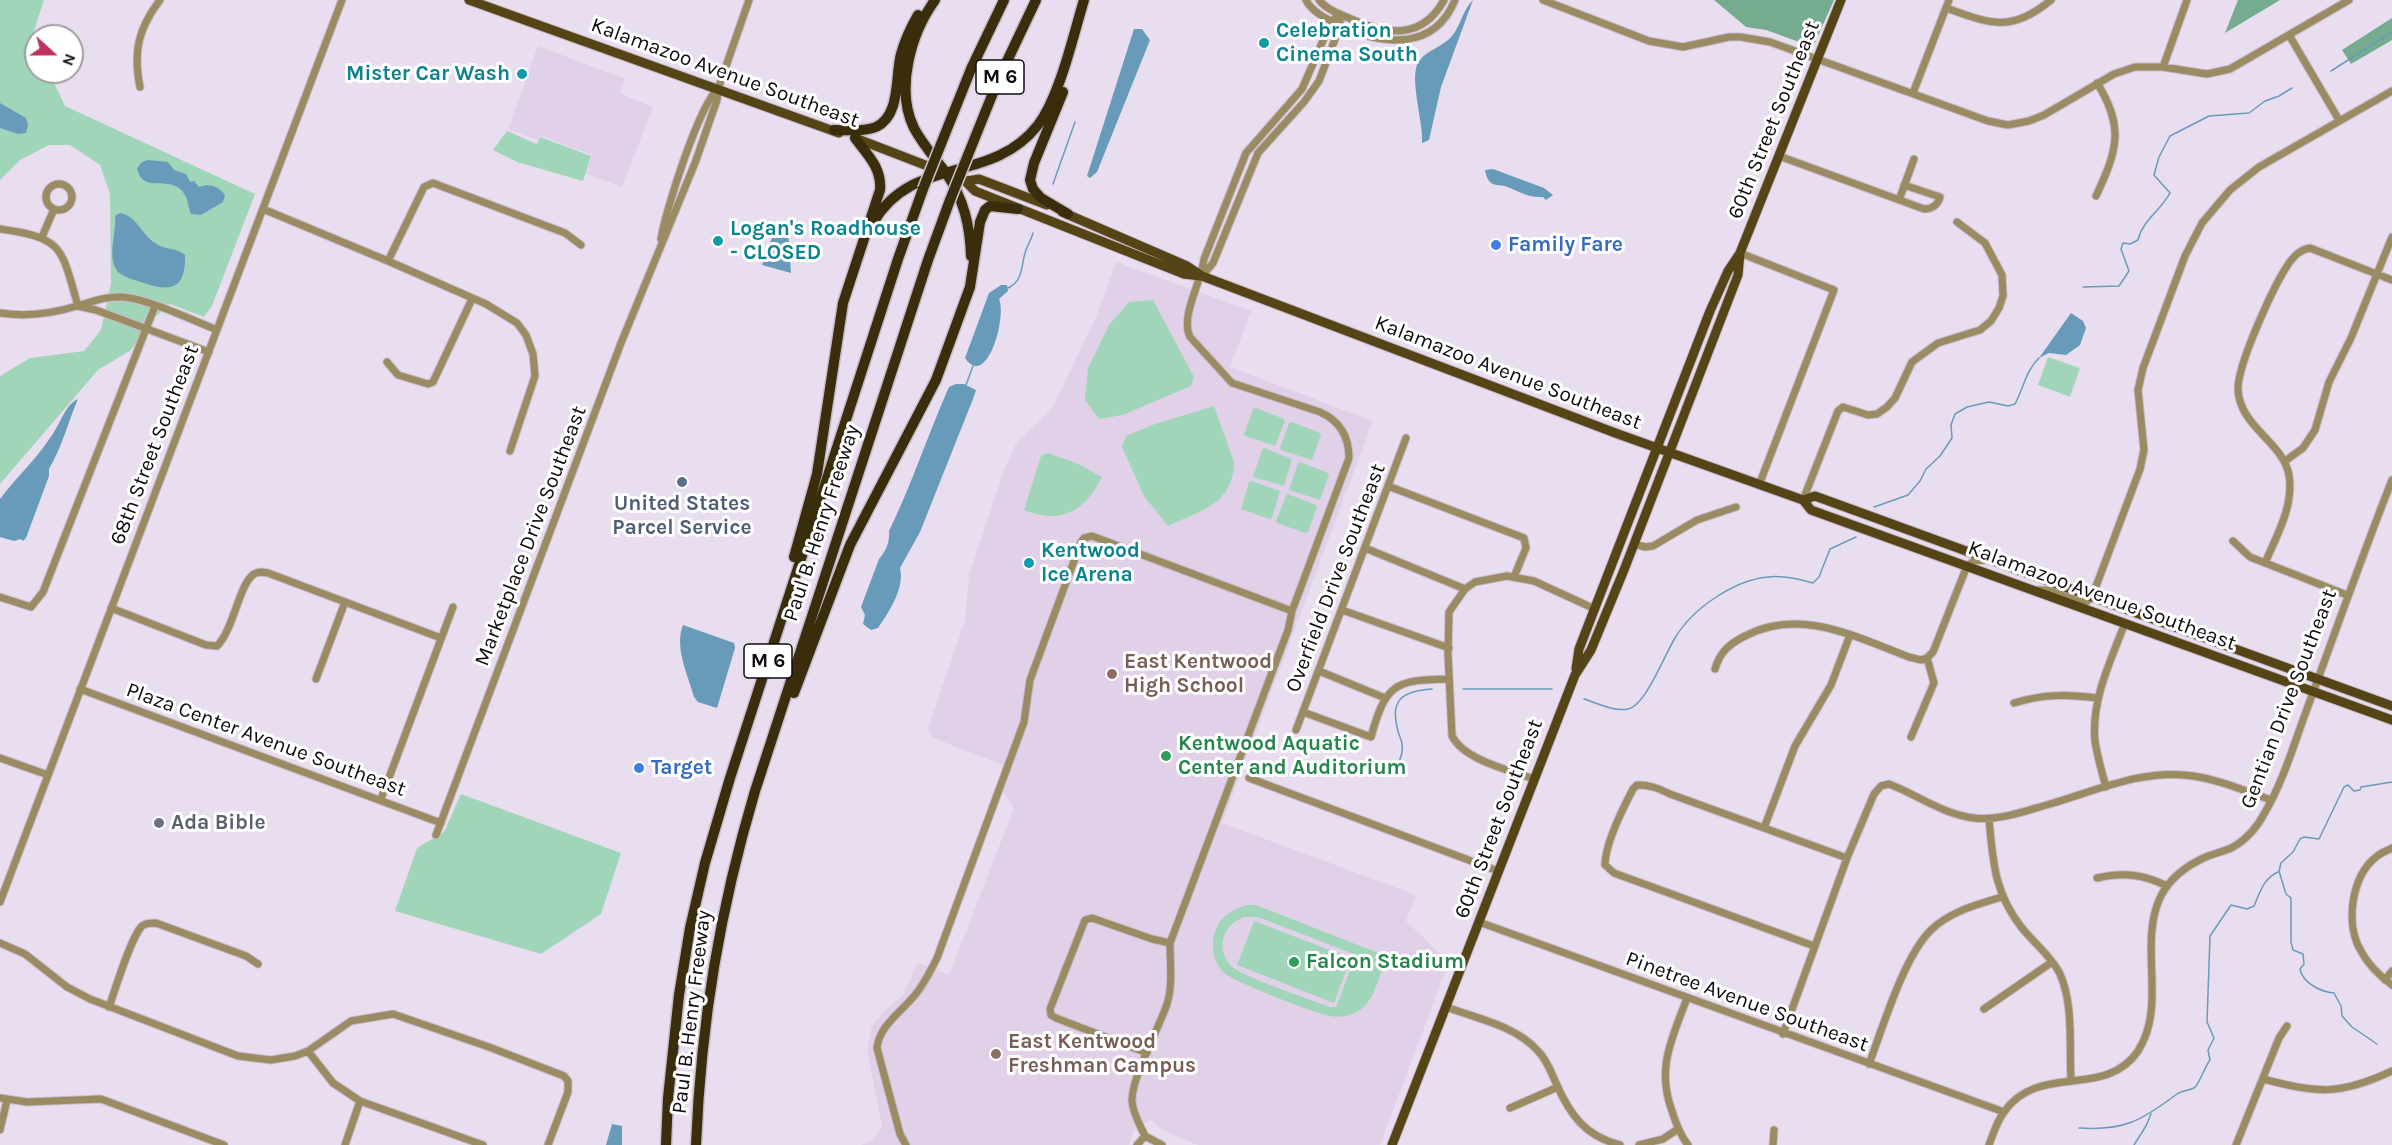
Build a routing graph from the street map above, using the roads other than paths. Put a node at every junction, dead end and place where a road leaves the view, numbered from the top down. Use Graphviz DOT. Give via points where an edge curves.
graph roads {
  1 [pos="160,0"];
  2 [pos="342,0"];
  3 [pos="469,0"];
  4 [pos="749,0"];
  5 [pos="928,0"];
  6 [pos="935,0"];
  7 [pos="1004,0"];
  8 [pos="1036,0"];
  9 [pos="1306,0"];
  10 [pos="1319,0"];
  11 [pos="1444,0"];
  12 [pos="1455,0"];
  13 [pos="1543,0"];
  14 [pos="1841,0"];
  15 [pos="1950,0"];
  16 [pos="2050,0"];
  17 [pos="2187,0"];
  18 [pos="1083,1"];
  19 [pos="2345,1"];
  20 [pos="1946,8"];
  21 [pos="1340,14"];
  22 [pos="1332,21"];
  23 [pos="1340,26"];
  24 [pos="2289,35"];
  25 [pos="1818,59"];
  26 [pos="2163,67"];
  27 [pos="2097,83"];
  28 [pos="140,87"];
  29 [pos="718,89"];
  30 [pos="2392,91"];
  31 [pos="1913,93"];
  32 [pos="2339,120"];
  33 [pos="834,130"];
  34 [pos="855,138"];
  35 [pos="1779,156"];
  36 [pos="1914,159"];
  37 [pos="946,173"];
  38 [pos="967,182"];
  39 [pos="1904,185"];
  40 [pos="2096,196"];
  41 [pos="1899,200"];
  42 [pos="263,209"];
  43 [pos="1018,209"];
  44 [pos="54,210"];
  45 [pos="1068,214"];
  46 [pos="1957,222"];
  47 [pos="0,229"];
  48 [pos="42,237"];
  49 [pos="2392,237"];
  50 [pos="581,245"];
  51 [pos="1740,253"];
  52 [pos="388,261"];
  53 [pos="856,261"];
  54 [pos="2378,273"];
  55 [pos="1202,276"];
  56 [pos="2392,280"];
  57 [pos="472,299"];
  58 [pos="78,306"];
  59 [pos="155,306"];
  60 [pos="0,314"];
  61 [pos="959,318"];
  62 [pos="146,328"];
  63 [pos="217,330"];
  64 [pos="1699,341"];
  65 [pos="208,352"];
  66 [pos="1706,357"];
  67 [pos="387,362"];
  68 [pos="1406,438"];
  69 [pos="1656,448"];
  70 [pos="510,451"];
  71 [pos="1670,453"];
  72 [pos="2285,461"];
  73 [pos="2392,480"];
  74 [pos="1759,485"];
  75 [pos="1388,486"];
  76 [pos="1803,500"];
  77 [pos="1736,507"];
  78 [pos="1846,507"];
  79 [pos="1832,518"];
  80 [pos="1622,537"];
  81 [pos="1897,540"];
  82 [pos="2232,541"];
  83 [pos="1634,544"];
  84 [pos="1950,544"];
  85 [pos="1365,548"];
  86 [pos="1989,560"];
  87 [pos="2265,562"];
  88 [pos="1627,563"];
  89 [pos="1967,566"];
  90 [pos="1514,577"];
  91 [pos="1465,589"];
  92 [pos="2036,590"];
  93 [pos="2092,595"];
  94 [pos="2347,595"];
  95 [pos="0,597"];
  96 [pos="345,602"];
  97 [pos="453,607"];
  98 [pos="111,608"];
  99 [pos="1594,609"];
  100 [pos="1342,610"];
  101 [pos="1292,611"];
  102 [pos="2125,623"];
  103 [pos="1850,635"];
  104 [pos="441,638"];
  105 [pos="1449,648"];
  106 [pos="1927,658"];
  107 [pos="1714,669"];
  108 [pos="1319,671"];
  109 [pos="1575,675"];
  110 [pos="316,679"];
  111 [pos="1449,679"];
  112 [pos="2318,679"];
  113 [pos="80,689"];
  114 [pos="2313,691"];
  115 [pos="1385,698"];
  116 [pos="2098,698"];
  117 [pos="2014,703"];
  118 [pos="2392,706"];
  119 [pos="1303,712"];
  120 [pos="2392,720"];
  121 [pos="1296,730"];
  122 [pos="1911,737"];
  123 [pos="0,758"];
  124 [pos="48,775"];
  125 [pos="729,778"];
  126 [pos="1249,778"];
  127 [pos="1534,779"];
  128 [pos="2106,787"];
  129 [pos="755,791"];
  130 [pos="381,800"];
  131 [pos="2271,800"];
  132 [pos="1989,819"];
  133 [pos="441,822"];
  134 [pos="1764,828"];
  135 [pos="436,835"];
  136 [pos="2392,848"];
  137 [pos="1847,858"];
  138 [pos="1498,872"];
  139 [pos="2097,878"];
  140 [pos="2167,886"];
  141 [pos="2002,897"];
  142 [pos="0,902"];
  143 [pos="1479,922"];
  144 [pos="0,943"];
  145 [pos="1170,943"];
  146 [pos="1815,946"];
  147 [pos="2052,962"];
  148 [pos="258,964"];
  149 [pos="2392,971"];
  150 [pos="2385,980"];
  151 [pos="2392,985"];
  152 [pos="1687,998"];
  153 [pos="109,1007"];
  154 [pos="1446,1007"];
  155 [pos="1984,1009"];
  156 [pos="2287,1026"];
  157 [pos="1783,1034"];
  158 [pos="308,1051"];
  159 [pos="1148,1053"];
  160 [pos="1869,1064"];
  161 [pos="2392,1071"];
  162 [pos="2263,1079"];
  163 [pos="2071,1080"];
  164 [pos="1558,1087"];
  165 [pos="4,1099"];
  166 [pos="360,1101"];
  167 [pos="1510,1108"];
  168 [pos="2004,1112"];
  169 [pos="1678,1129"];
  170 [pos="0,1130"];
  171 [pos="1774,1130"];
  172 [pos="1145,1136"];
  173 [pos="224,1145"];
  174 [pos="345,1145"];
  175 [pos="483,1145"];
  176 [pos="548,1145"];
  177 [pos="666,1145"];
  178 [pos="696,1145"];
  179 [pos="906,1145"];
  180 [pos="1137,1145"];
  181 [pos="1162,1145"];
  182 [pos="1392,1145"];
  183 [pos="1620,1145"];
  184 [pos="1639,1145"];
  185 [pos="1689,1145"];
  186 [pos="1773,1145"];
  187 [pos="1989,1145"];
  188 [pos="2236,1145"];
  1 -- 28 [label="street" via="140,33"];
  2 -- 42 [label="street, 68th Street Southeast"];
  3 -- 29 [label="main road, Kalamazoo Avenue Southeast"];
  4 -- 29 [label="street, Marketplace Drive Southeast"];
  5 -- 33 [label="highway" via="905,42 893,107 887,118 870,129"];
  6 -- 37 [label="highway" via="914,41 907,75 907,102 913,126"];
  7 -- 125 [label="highway, Paul B. Henry Freeway / M 6, bridge" via="940,144 898,259"];
  8 -- 129 [label="highway, Paul B. Henry Freeway / M 6, bridge" via="992,95 928,260"];
  9 -- 22 [label="street"];
  10 -- 21 [label="street"];
  11 -- 21 [label="street" via="1420,26 1396,32"];
  12 -- 23 [label="street" via="1438,26 1412,39 1371,37"];
  13 -- 25 [label="street" via="1657,43 1683,47 1741,37 1770,42"];
  14 -- 25 [label="main road, 60th Street Southeast"];
  15 -- 20 [label="street"];
  16 -- 20 [label="street" via="2034,14 2012,22 1978,20"];
  17 -- 26 [label="street"];
  18 -- 37 [label="highway" via="1055,95 1037,126 1020,144 1000,156"];
  18 -- 45 [label="highway" via="1062,96 1030,175 1036,193"];
  19 -- 24 [label="street"];
  20 -- 31 [label="street"];
  21 -- 22 [label="street"];
  21 -- 23 [label="street"];
  22 -- 23 [label="street"];
  22 -- 55 [label="street" via="1302,89 1246,153 1204,259"];
  23 -- 55 [label="street" via="1312,92 1258,153 1214,263"];
  24 -- 26 [label="street" via="2230,69 2207,74"];
  24 -- 32 [label="street"];
  25 -- 31 [label="street"];
  25 -- 35 [label="main road, 60th Street Southeast"];
  26 -- 27 [label="street" via="2135,67"];
  27 -- 31 [label="street" via="2044,115 2008,125"];
  27 -- 40 [label="street" via="2114,117 2116,140 2109,169"];
  29 -- 33 [label="main road, Kalamazoo Avenue Southeast"];
  29 -- 133 [label="street, Marketplace Drive Southeast" via="710,97 695,132 666,215 659,249"];
  30 -- 32 [label="street"];
  32 -- 93 [label="street" via="2241,180 2218,202 2192,241 2143,368 2138,390 2144,450 2140,469"];
  33 -- 34 [label="main road, Kalamazoo Avenue Southeast"];
  34 -- 37 [label="main road, Kalamazoo Avenue Southeast"];
  34 -- 53 [label="highway" via="876,166 880,184"];
  35 -- 41 [label="street"];
  35 -- 51 [label="main road, 60th Street Southeast"];
  36 -- 39 [label="street"];
  37 -- 38 [label="main road, Kalamazoo Avenue Southeast"];
  37 -- 53 [label="highway" via="909,185 890,199 871,227"];
  37 -- 61 [label="highway" via="960,199 970,232 970,272"];
  38 -- 43 [label="main road, Kalamazoo Avenue Southeast" via="975,191"];
  38 -- 45 [label="main road, Kalamazoo Avenue Southeast" via="979,179"];
  39 -- 41 [label="street"];
  39 -- 41 [label="street" via="1940,197 1939,201 1924,209"];
  42 -- 52 [label="street"];
  42 -- 63 [label="street, 68th Street Southeast"];
  43 -- 55 [label="main road, Kalamazoo Avenue Southeast" via="1184,274"];
  43 -- 61 [label="highway" via="993,206 985,210 972,281"];
  44 -- 48 [label="street"];
  45 -- 55 [label="main road, Kalamazoo Avenue Southeast"];
  46 -- 76 [label="street" via="1985,243 2002,275 1999,308 1980,330 1938,343 1912,362 1895,398 1877,414 1843,407 1838,411"];
  47 -- 48 [label="street"];
  48 -- 58 [label="street" via="58,250 66,265"];
  49 -- 54 [label="street"];
  50 -- 52 [label="street" via="565,233 433,183 424,187"];
  51 -- 64 [label="main road, 60th Street Southeast" via="1728,271"];
  51 -- 66 [label="main road, 60th Street Southeast" via="1738,275"];
  51 -- 74 [label="street" via="1834,290"];
  52 -- 57 [label="street"];
  53 -- 125 [label="highway" via="840,315 810,501"];
  54 -- 56 [label="street"];
  54 -- 72 [label="street" via="2329,382 2315,430 2303,448"];
  54 -- 72 [label="street" via="2310,248 2300,250 2277,285 2242,364 2238,391 2252,423"];
  55 -- 69 [label="main road, Kalamazoo Avenue Southeast"];
  55 -- 101 [label="street" via="1188,313 1187,328 1190,337 1224,377 1236,385 1325,414 1337,422 1348,441 1345,471"];
  57 -- 67 [label="street" via="433,382 398,375"];
  57 -- 70 [label="street" via="517,323 533,354 535,376"];
  58 -- 59 [label="street" via="120,297"];
  58 -- 60 [label="street" via="36,316"];
  58 -- 62 [label="street"];
  59 -- 62 [label="street"];
  59 -- 63 [label="street"];
  61 -- 129 [label="highway" via="936,380 842,563"];
  62 -- 65 [label="street"];
  62 -- 95 [label="street" via="43,592 31,607"];
  63 -- 65 [label="street, 68th Street Southeast"];
  64 -- 66 [label="main road"];
  64 -- 69 [label="main road, 60th Street Southeast"];
  65 -- 98 [label="street, 68th Street Southeast"];
  66 -- 71 [label="main road, 60th Street Southeast"];
  68 -- 75 [label="street, Overfield Drive Southeast"];
  69 -- 71 [label="main road, Kalamazoo Avenue Southeast"];
  69 -- 80 [label="main road, 60th Street Southeast"];
  71 -- 74 [label="main road, Kalamazoo Avenue Southeast"];
  71 -- 83 [label="main road, 60th Street Southeast"];
  72 -- 87 [label="street" via="2290,494"];
  73 -- 94 [label="street, Gentian Drive Southeast"];
  74 -- 76 [label="main road, Kalamazoo Avenue Southeast"];
  75 -- 85 [label="street, Overfield Drive Southeast"];
  75 -- 90 [label="street" via="1524,538 1526,548"];
  76 -- 78 [label="main road, Kalamazoo Avenue Southeast" via="1815,496"];
  76 -- 79 [label="main road, Kalamazoo Avenue Southeast" via="1811,510"];
  77 -- 83 [label="street" via="1697,520 1653,546"];
  78 -- 79 [label="main road" via="1836,510"];
  78 -- 84 [label="main road, Kalamazoo Avenue Southeast"];
  79 -- 81 [label="main road, Kalamazoo Avenue Southeast"];
  80 -- 88 [label="main road" via="1621,559"];
  80 -- 99 [label="main road, 60th Street Southeast"];
  81 -- 84 [label="main road" via="1943,551"];
  81 -- 89 [label="main road, Kalamazoo Avenue Southeast"];
  82 -- 87 [label="street" via="2245,554"];
  83 -- 88 [label="main road, 60th Street Southeast"];
  84 -- 86 [label="main road, Kalamazoo Avenue Southeast"];
  85 -- 91 [label="street"];
  85 -- 100 [label="street, Overfield Drive Southeast"];
  86 -- 89 [label="street"];
  86 -- 93 [label="main road, Kalamazoo Avenue Southeast"];
  87 -- 94 [label="street"];
  88 -- 109 [label="main road, 60th Street Southeast" via="1591,650"];
  89 -- 92 [label="main road, Kalamazoo Avenue Southeast"];
  89 -- 106 [label="street" via="1933,652"];
  90 -- 91 [label="street" via="1475,582"];
  90 -- 99 [label="street" via="1534,581"];
  91 -- 105 [label="street" via="1449,612"];
  92 -- 93 [label="street" via="2048,590 2082,602"];
  92 -- 102 [label="main road, Kalamazoo Avenue Southeast"];
  93 -- 112 [label="main road, Kalamazoo Avenue Southeast"];
  94 -- 112 [label="street, Gentian Drive Southeast"];
  96 -- 98 [label="street" via="260,572 252,575 225,638 217,646"];
  96 -- 104 [label="street"];
  96 -- 110 [label="street"];
  97 -- 104 [label="street"];
  98 -- 113 [label="street, 68th Street Southeast"];
  99 -- 109 [label="main road, 60th Street Southeast" via="1579,650"];
  100 -- 105 [label="street"];
  100 -- 108 [label="street, Overfield Drive Southeast"];
  101 -- 145 [label="street"];
  101 -- 179 [label="street" via="1096,537 1084,538 1030,680 1024,722 927,980 878,1041"];
  102 -- 114 [label="main road, Kalamazoo Avenue Southeast"];
  102 -- 116 [label="street"];
  103 -- 106 [label="street" via="1915,659"];
  103 -- 107 [label="street" via="1816,624 1769,627 1729,646"];
  103 -- 134 [label="street" via="1831,684 1795,746"];
  104 -- 130 [label="street"];
  105 -- 111 [label="street"];
  106 -- 122 [label="street" via="1934,682"];
  108 -- 115 [label="street"];
  108 -- 119 [label="street, Overfield Drive Southeast"];
  109 -- 127 [label="main road, 60th Street Southeast"];
  111 -- 115 [label="street" via="1406,682"];
  111 -- 127 [label="street" via="1452,736 1456,745"];
  112 -- 114 [label="street, Gentian Drive Southeast"];
  112 -- 118 [label="main road, Kalamazoo Avenue Southeast"];
  113 -- 124 [label="street, 68th Street Southeast"];
  113 -- 130 [label="street, Plaza Center Avenue Southeast"];
  114 -- 120 [label="main road, Kalamazoo Avenue Southeast"];
  114 -- 131 [label="street, Gentian Drive Southeast"];
  115 -- 119 [label="street" via="1371,737"];
  116 -- 117 [label="street" via="2064,694"];
  116 -- 128 [label="street" via="2095,743"];
  119 -- 121 [label="street, Overfield Drive Southeast"];
  123 -- 124 [label="street"];
  124 -- 142 [label="street, 68th Street Southeast"];
  125 -- 177 [label="highway, Paul B. Henry Freeway / M 6" via="705,863 685,960 673,1045"];
  126 -- 138 [label="street"];
  127 -- 138 [label="main road, 60th Street Southeast"];
  128 -- 131 [label="street" via="2158,776 2191,775"];
  128 -- 132 [label="street"];
  129 -- 178 [label="highway, Paul B. Henry Freeway / M 6" via="715,954"];
  130 -- 133 [label="street, Plaza Center Avenue Southeast"];
  131 -- 140 [label="street, Gentian Drive Southeast" via="2251,832 2233,846 2186,867"];
  132 -- 137 [label="street" via="1943,811 1889,784 1881,786"];
  132 -- 141 [label="street"];
  133 -- 135 [label="street, Marketplace Drive Southeast"];
  134 -- 137 [label="street"];
  134 -- 146 [label="street" via="1656,787 1637,785 1617,825 1605,865 1614,873"];
  136 -- 150 [label="street" via="2375,857 2366,870 2358,884 2353,909 2360,950"];
  137 -- 146 [label="street"];
  138 -- 143 [label="main road, 60th Street Southeast"];
  139 -- 140 [label="street" via="2129,874"];
  140 -- 163 [label="street, Gentian Drive Southeast" via="2153,918 2151,1017 2145,1038 2134,1056 2111,1074"];
  141 -- 147 [label="street" via="2021,927"];
  141 -- 160 [label="street" via="1945,919 1919,944"];
  143 -- 152 [label="street, Pinetree Avenue Southeast"];
  143 -- 154 [label="main road, 60th Street Southeast"];
  144 -- 153 [label="street" via="25,954 78,993"];
  145 -- 159 [label="street" via="1168,1002"];
  145 -- 159 [label="street" via="1092,918 1085,920 1050,1009 1056,1018"];
  146 -- 157 [label="street"];
  147 -- 155 [label="street"];
  147 -- 163 [label="street" via="2065,990"];
  148 -- 153 [label="street" via="246,956 148,922 140,927 133,942"];
  149 -- 150 [label="street"];
  150 -- 151 [label="street"];
  152 -- 157 [label="street, Pinetree Avenue Southeast"];
  152 -- 169 [label="street" via="1663,1077"];
  153 -- 158 [label="street" via="238,1056 271,1060"];
  154 -- 164 [label="street" via="1528,1041 1545,1059"];
  154 -- 182 [label="main road, 60th Street Southeast"];
  156 -- 162 [label="street"];
  157 -- 160 [label="street, Pinetree Avenue Southeast"];
  158 -- 166 [label="street" via="333,1083"];
  158 -- 176 [label="street" via="351,1022 393,1014 564,1076 568,1092"];
  159 -- 172 [label="street" via="1132,1099"];
  160 -- 168 [label="street, Pinetree Avenue Southeast"];
  161 -- 162 [label="street" via="2350,1087 2328,1090 2291,1088"];
  162 -- 188 [label="street"];
  163 -- 168 [label="street, Gentian Drive Southeast" via="2029,1089"];
  164 -- 167 [label="street"];
  164 -- 183 [label="street" via="1581,1126 1602,1140"];
  165 -- 170 [label="street"];
  165 -- 173 [label="street" via="101,1099"];
  166 -- 174 [label="street"];
  166 -- 175 [label="street"];
  168 -- 187 [label="street, Gentian Drive Southeast"];
  169 -- 184 [label="street" via="1663,1139"];
  169 -- 185 [label="street"];
  171 -- 186 [label="street"];
  172 -- 180 [label="street"];
  172 -- 181 [label="street"];
}
